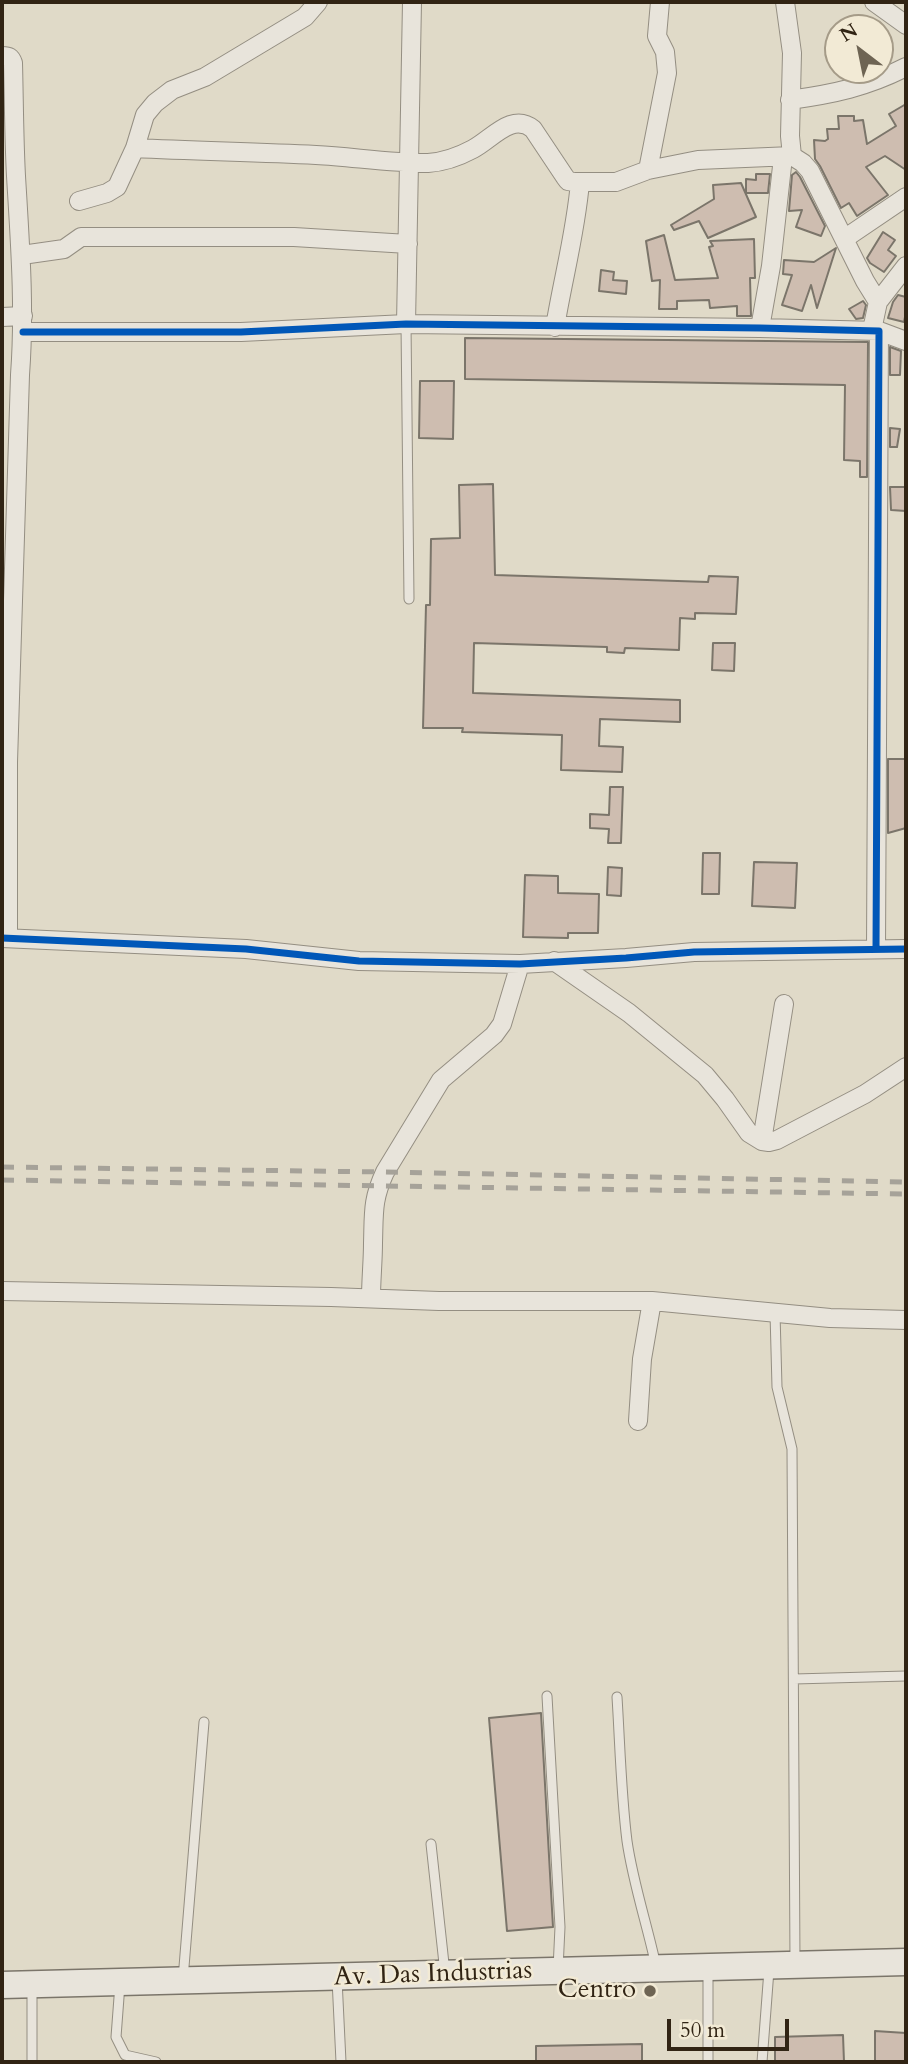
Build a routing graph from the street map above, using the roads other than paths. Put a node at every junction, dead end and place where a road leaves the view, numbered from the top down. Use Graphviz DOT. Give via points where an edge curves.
graph roads {
  1 [pos="318,2"];
  2 [pos="412,2"];
  3 [pos="660,2"];
  4 [pos="785,2"];
  5 [pos="874,2"];
  6 [pos="906,25"];
  7 [pos="2,56"];
  8 [pos="906,67"];
  9 [pos="790,100"];
  10 [pos="135,148"];
  11 [pos="788,156"];
  12 [pos="410,163"];
  13 [pos="648,170"];
  14 [pos="9,174"];
  15 [pos="580,182"];
  16 [pos="906,197"];
  17 [pos="79,201"];
  18 [pos="844,239"];
  19 [pos="408,244"];
  20 [pos="22,255"];
  21 [pos="906,266"];
  22 [pos="878,302"];
  23 [pos="2,317"];
  24 [pos="23,324"];
  25 [pos="406,324"];
  26 [pos="555,327"];
  27 [pos="760,328"];
  28 [pos="875,330"];
  29 [pos="906,341"];
  30 [pos="409,599"];
  31 [pos="5,938"];
  32 [pos="906,947"];
  33 [pos="876,948"];
  34 [pos="554,961"];
  35 [pos="520,964"];
  36 [pos="784,1004"];
  37 [pos="906,1067"];
  38 [pos="762,1141"];
  39 [pos="2,1291"];
  40 [pos="370,1298"];
  41 [pos="652,1301"];
  42 [pos="775,1313"];
  43 [pos="906,1320"];
  44 [pos="638,1421"];
  45 [pos="906,1676"];
  46 [pos="793,1679"];
  47 [pos="547,1696"];
  48 [pos="617,1696"];
  49 [pos="204,1722"];
  50 [pos="431,1844"];
  51 [pos="906,1962"];
  52 [pos="782,1964"];
  53 [pos="708,1966"];
  54 [pos="656,1968"];
  55 [pos="558,1971"];
  56 [pos="446,1974"];
  57 [pos="337,1978"];
  58 [pos="183,1981"];
  59 [pos="120,1982"];
  60 [pos="32,1983"];
  61 [pos="2,1985"];
  62 [pos="32,2062"];
  63 [pos="156,2062"];
  64 [pos="341,2062"];
  65 [pos="708,2062"];
  66 [pos="762,2062"];
  1 -- 10 [label="street" via="305,17 155,103 145,116"];
  2 -- 12 [label="street"];
  3 -- 13 [label="street" via="657,36 665,52 667,74"];
  4 -- 9 [label="street" via="792,53"];
  5 -- 6 [label="street"];
  7 -- 14 [label="street" via="12,58 13,64"];
  8 -- 9 [label="street" via="838,93"];
  9 -- 11 [label="street"];
  10 -- 12 [label="street"];
  10 -- 17 [label="street" via="117,187"];
  11 -- 13 [label="street" via="698,160"];
  11 -- 18 [label="street" via="807,166"];
  11 -- 27 [label="street"];
  12 -- 15 [label="street" via="459,156 518,122 533,129 568,181"];
  12 -- 19 [label="street"];
  13 -- 15 [label="street" via="616,182"];
  14 -- 20 [label="street"];
  15 -- 26 [label="street" via="577,221"];
  16 -- 18 [label="street"];
  18 -- 22 [label="street"];
  19 -- 20 [label="street" via="293,237 81,237 64,249"];
  19 -- 25 [label="street"];
  20 -- 24 [label="street"];
  21 -- 22 [label="street"];
  22 -- 28 [label="street"];
  23 -- 24 [label="street"];
  24 -- 25 [label="street" via="241,332"];
  24 -- 31 [label="street"];
  25 -- 26 [label="street"];
  25 -- 30 [label="lane"];
  26 -- 27 [label="street"];
  27 -- 28 [label="street"];
  28 -- 29 [label="street"];
  28 -- 33 [label="street"];
  31 -- 35 [label="street" via="246,949 359,961"];
  32 -- 33 [label="street"];
  33 -- 34 [label="street"];
  34 -- 35 [label="street"];
  34 -- 38 [label="street" via="705,1074 749,1133"];
  35 -- 40 [label="street" via="502,1024 441,1080 382,1179 373,1212"];
  36 -- 38 [label="street"];
  37 -- 38 [label="street" via="788,1134"];
  39 -- 40 [label="street"];
  40 -- 41 [label="street"];
  41 -- 42 [label="street"];
  41 -- 44 [label="street"];
  42 -- 43 [label="street"];
  42 -- 46 [label="lane" via="777,1387 792,1449"];
  45 -- 46 [label="lane"];
  46 -- 52 [label="lane"];
  47 -- 55 [label="lane" via="560,1927"];
  48 -- 54 [label="lane" via="627,1839"];
  49 -- 58 [label="lane"];
  50 -- 56 [label="lane"];
  51 -- 52 [label="main road, Av. Das Industrias"];
  52 -- 53 [label="main road, Av. Das Industrias"];
  52 -- 66 [label="lane"];
  53 -- 54 [label="main road, Av. Das Industrias"];
  53 -- 65 [label="lane"];
  54 -- 55 [label="main road, Av. Das Industrias"];
  55 -- 56 [label="main road, Av. Das Industrias"];
  56 -- 57 [label="main road, Av. Das Industrias"];
  57 -- 58 [label="main road, Av. Das Industrias"];
  57 -- 64 [label="lane"];
  58 -- 59 [label="main road, Av. Das Industrias"];
  59 -- 60 [label="main road, Av. Das Industrias"];
  59 -- 63 [label="lane" via="116,2037 125,2055"];
  60 -- 61 [label="main road, Av. Das Industrias"];
  60 -- 62 [label="lane"];
}
